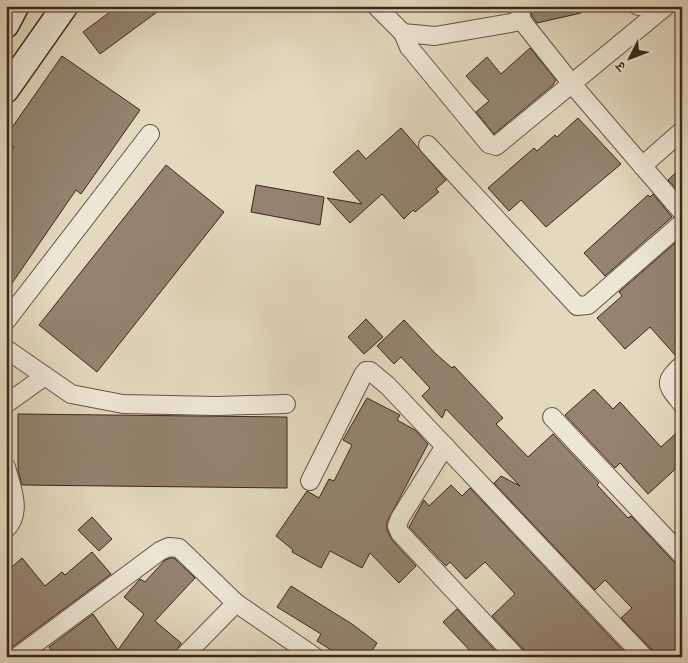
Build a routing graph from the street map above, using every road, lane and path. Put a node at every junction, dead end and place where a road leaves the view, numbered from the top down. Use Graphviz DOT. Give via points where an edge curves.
graph roads {
  1 [pos="16,6"];
  2 [pos="65,6"];
  3 [pos="376,6"];
  4 [pos="638,6"];
  5 [pos="643,6"];
  6 [pos="666,6"];
  7 [pos="521,14"];
  8 [pos="6,25"];
  9 [pos="403,33"];
  10 [pos="572,84"];
  11 [pos="6,90"];
  12 [pos="682,131"];
  13 [pos="150,134"];
  14 [pos="428,145"];
  15 [pos="642,166"];
  16 [pos="682,212"];
  17 [pos="682,223"];
  18 [pos="6,320"];
  19 [pos="6,349"];
  20 [pos="682,365"];
  21 [pos="45,376"];
  22 [pos="6,404"];
  23 [pos="286,404"];
  24 [pos="682,404"];
  25 [pos="552,416"];
  26 [pos="445,446"];
  27 [pos="6,467"];
  28 [pos="310,481"];
  29 [pos="6,529"];
  30 [pos="682,554"];
  31 [pos="236,603"];
  32 [pos="17,657"];
  33 [pos="183,657"];
  34 [pos="315,657"];
  35 [pos="516,657"];
  36 [pos="644,657"];
  1 -- 8 [label="street"];
  2 -- 11 [label="street"];
  3 -- 9 [label="street"];
  4 -- 5 [label="street"];
  6 -- 10 [label="street"];
  7 -- 9 [label="street" via="435,36"];
  7 -- 10 [label="street"];
  9 -- 10 [label="street" via="409,47 492,146"];
  10 -- 15 [label="street"];
  12 -- 15 [label="street"];
  13 -- 18 [label="street"];
  14 -- 17 [label="street" via="577,306 588,305"];
  15 -- 16 [label="street"];
  19 -- 21 [label="street"];
  20 -- 24 [label="street" via="667,382"];
  21 -- 22 [label="street"];
  21 -- 23 [label="street" via="71,394 123,404"];
  25 -- 30 [label="street"];
  26 -- 28 [label="street" via="388,386 366,371"];
  26 -- 35 [label="street" via="397,526"];
  26 -- 36 [label="street"];
  27 -- 29 [label="street" via="16,510 14,522"];
  31 -- 32 [label="street" via="179,548 169,547"];
  31 -- 33 [label="street"];
  31 -- 34 [label="street"];
}
